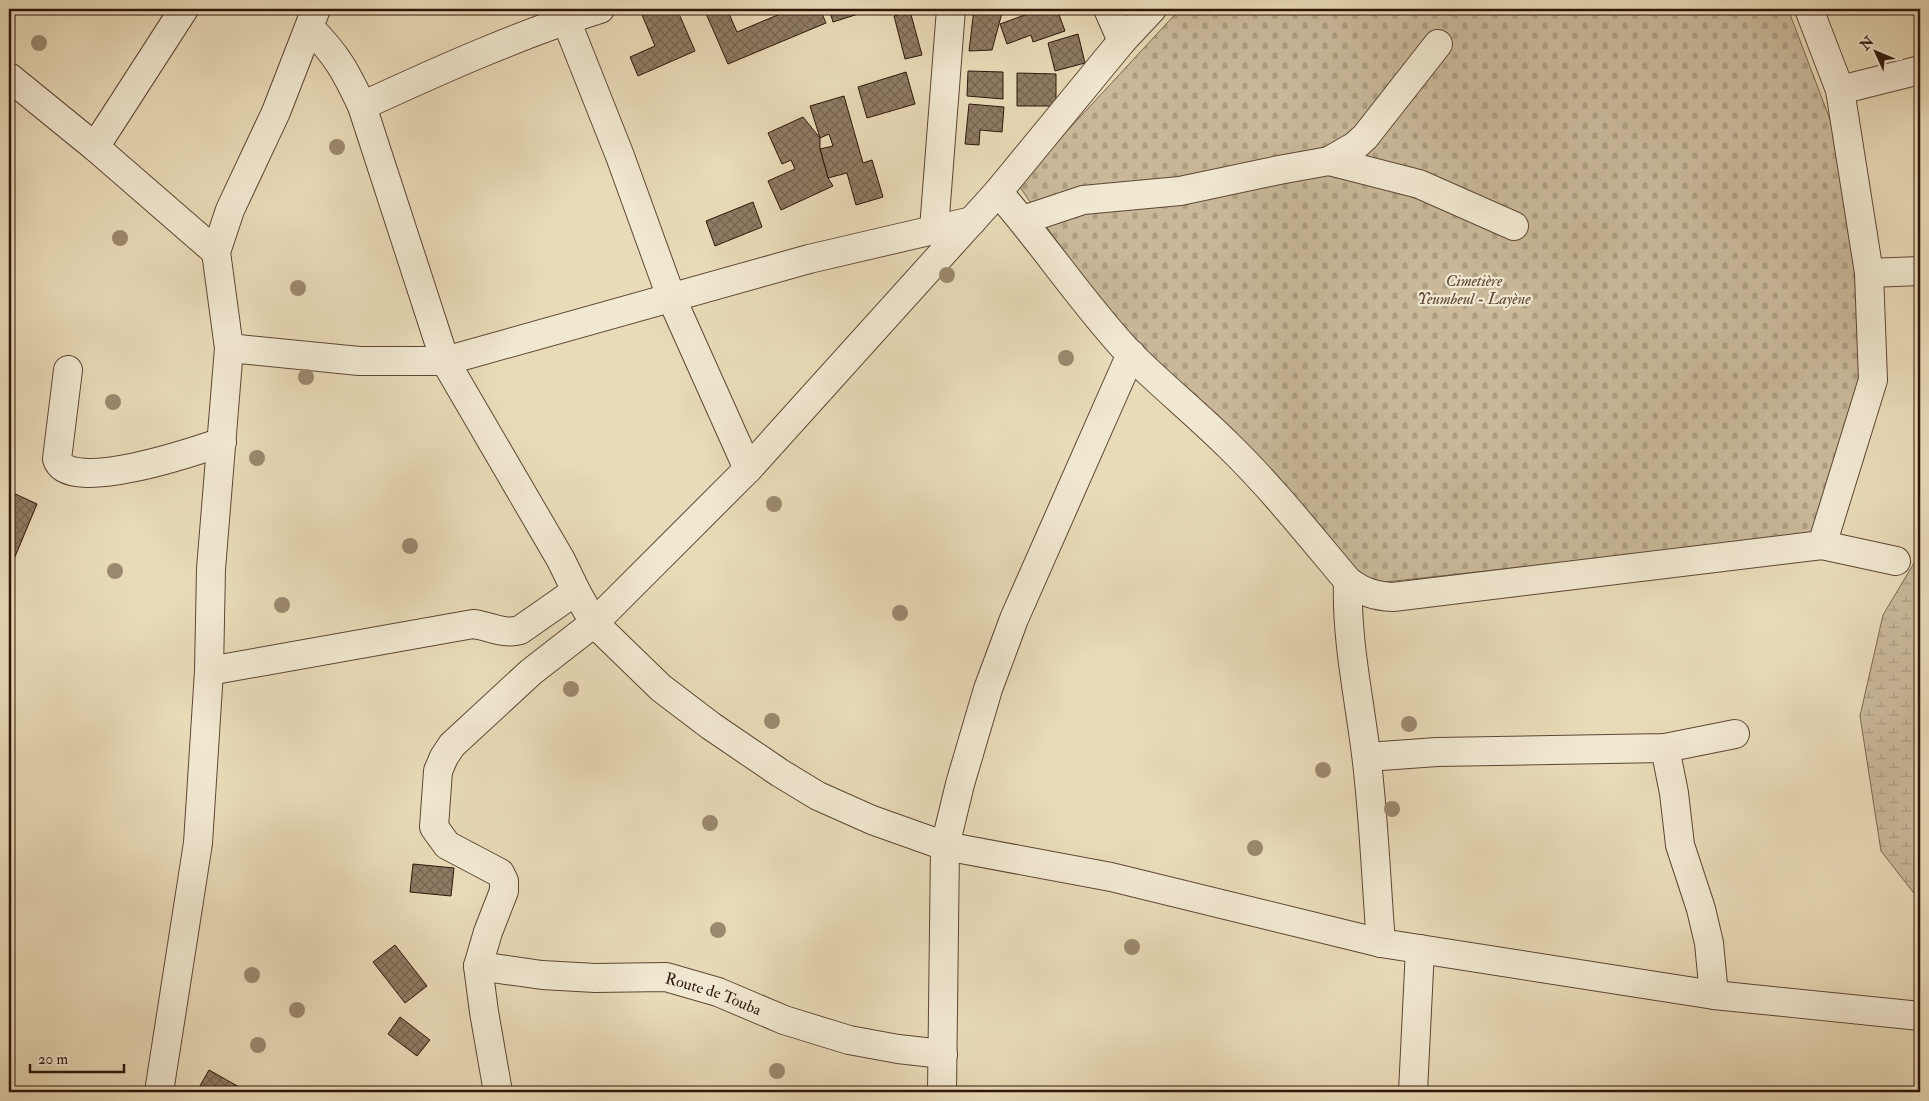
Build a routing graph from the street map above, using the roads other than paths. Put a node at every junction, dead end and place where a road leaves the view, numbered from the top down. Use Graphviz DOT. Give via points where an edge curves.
graph roads {
  1 [pos="184,9"];
  2 [pos="600,9"];
  3 [pos="951,9"];
  4 [pos="1108,9"];
  5 [pos="1152,9"];
  6 [pos="1809,9"];
  7 [pos="313,18"];
  8 [pos="566,20"];
  9 [pos="1122,41"];
  10 [pos="1438,44"];
  11 [pos="1920,70"];
  12 [pos="9,78"];
  13 [pos="1840,90"];
  14 [pos="362,106"];
  15 [pos="95,147"];
  16 [pos="1329,161"];
  17 [pos="998,192"];
  18 [pos="1023,220"];
  19 [pos="972,221"];
  20 [pos="1514,226"];
  21 [pos="934,229"];
  22 [pos="216,252"];
  23 [pos="1920,271"];
  24 [pos="1869,273"];
  25 [pos="671,297"];
  26 [pos="229,348"];
  27 [pos="1130,354"];
  28 [pos="445,361"];
  29 [pos="68,370"];
  30 [pos="222,442"];
  31 [pos="748,468"];
  32 [pos="1822,545"];
  33 [pos="1896,561"];
  34 [pos="1348,581"];
  35 [pos="576,591"];
  36 [pos="594,623"];
  37 [pos="209,671"];
  38 [pos="1735,734"];
  39 [pos="1665,748"];
  40 [pos="1367,757"];
  41 [pos="945,846"];
  42 [pos="1382,943"];
  43 [pos="1420,949"];
  44 [pos="478,966"];
  45 [pos="1714,996"];
  46 [pos="1920,1016"];
  47 [pos="942,1054"];
  48 [pos="159,1092"];
  49 [pos="498,1092"];
  50 [pos="942,1092"];
  51 [pos="1413,1092"];
  1 -- 15 [label="street"];
  2 -- 8 [label="street"];
  3 -- 21 [label="street"];
  4 -- 9 [label="street"];
  5 -- 9 [label="street"];
  6 -- 13 [label="street"];
  7 -- 14 [label="street" via="346,72"];
  7 -- 22 [label="street" via="276,112 230,210"];
  8 -- 14 [label="street"];
  8 -- 25 [label="street"];
  9 -- 17 [label="street"];
  10 -- 16 [label="street" via="1365,137"];
  11 -- 13 [label="street"];
  12 -- 15 [label="street"];
  13 -- 24 [label="street"];
  14 -- 28 [label="street"];
  15 -- 22 [label="street"];
  16 -- 18 [label="street" via="1180,191 1083,200"];
  16 -- 20 [label="street" via="1419,184"];
  17 -- 18 [label="street"];
  17 -- 19 [label="street"];
  18 -- 27 [label="street" via="1082,299"];
  19 -- 21 [label="street"];
  19 -- 31 [label="street"];
  21 -- 25 [label="street"];
  22 -- 26 [label="street"];
  23 -- 24 [label="street"];
  24 -- 32 [label="street" via="1873,380"];
  25 -- 28 [label="street"];
  25 -- 31 [label="street"];
  26 -- 28 [label="street" via="359,361"];
  26 -- 30 [label="street"];
  27 -- 34 [label="street" via="1231,448 1277,496"];
  27 -- 41 [label="street" via="994,671"];
  28 -- 35 [label="street"];
  29 -- 30 [label="street" via="56,459 68,472 136,467"];
  30 -- 37 [label="street" via="210,569"];
  31 -- 36 [label="street"];
  32 -- 33 [label="street"];
  32 -- 34 [label="street" via="1393,598 1362,592"];
  34 -- 40 [label="street" via="1350,636"];
  35 -- 36 [label="street"];
  35 -- 37 [label="street" via="520,630 510,633 473,624"];
  36 -- 41 [label="street" via="661,688 780,773 818,796 872,820"];
  36 -- 44 [label="street" via="531,672 452,745 438,771 434,827 440,838 458,852 500,873 504,881 504,891"];
  37 -- 48 [label="street" via="198,843"];
  38 -- 39 [label="street"];
  39 -- 40 [label="street" via="1437,752"];
  39 -- 45 [label="street" via="1680,845 1709,943"];
  40 -- 42 [label="street"];
  41 -- 42 [label="street" via="1111,877"];
  41 -- 47 [label="street"];
  42 -- 43 [label="street"];
  43 -- 45 [label="street"];
  43 -- 51 [label="street"];
  44 -- 47 [label="street, Route de Touba" via="542,975 666,977 718,992 784,1020 849,1040 898,1050"];
  44 -- 49 [label="street"];
  45 -- 46 [label="street"];
  47 -- 50 [label="street"];
}
